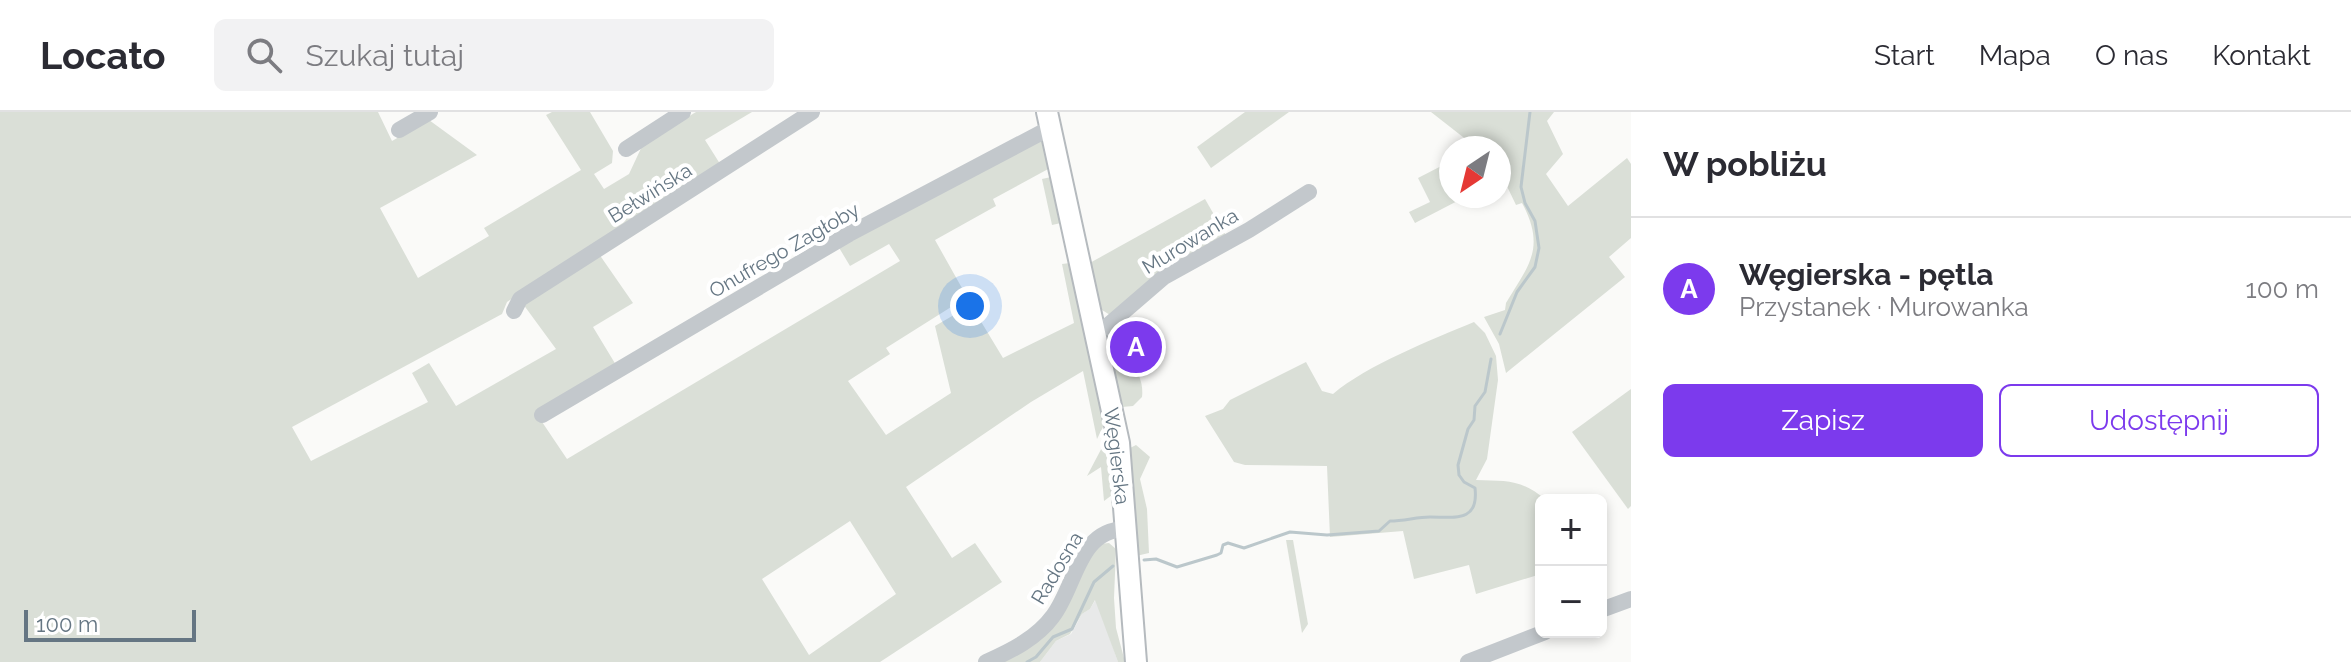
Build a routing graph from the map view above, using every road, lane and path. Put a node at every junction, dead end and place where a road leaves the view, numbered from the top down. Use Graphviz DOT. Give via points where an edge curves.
graph roads {
  1 [pos="430,112"];
  2 [pos="683,112"];
  3 [pos="812,112"];
  4 [pos="1049,120"];
  5 [pos="399,130"];
  6 [pos="626,149"];
  7 [pos="1309,192"];
  8 [pos="514,311"];
  9 [pos="1095,329"];
  10 [pos="542,415"];
  11 [pos="1125,529"];
  12 [pos="1631,599"];
  13 [pos="1607,608"];
  14 [pos="1535,636"];
  15 [pos="986,662"];
  16 [pos="1136,662"];
  17 [pos="1468,662"];
  1 -- 5 [label="street"];
  2 -- 6 [label="street"];
  3 -- 8 [label="street, Bełwińska" via="520,299"];
  4 -- 9 [label="main road, Węgierska"];
  4 -- 10 [label="street, Onufrego Zagłoby"];
  7 -- 9 [label="street, Murowanka" via="1164,277 1106,327"];
  9 -- 11 [label="main road, Węgierska" via="1119,443"];
  11 -- 15 [label="street, Radosna" via="1111,529 1090,545 1047,623"];
  11 -- 16 [label="main road, Węgierska"];
  12 -- 13 [label="street"];
  14 -- 17 [label="street"];
}
